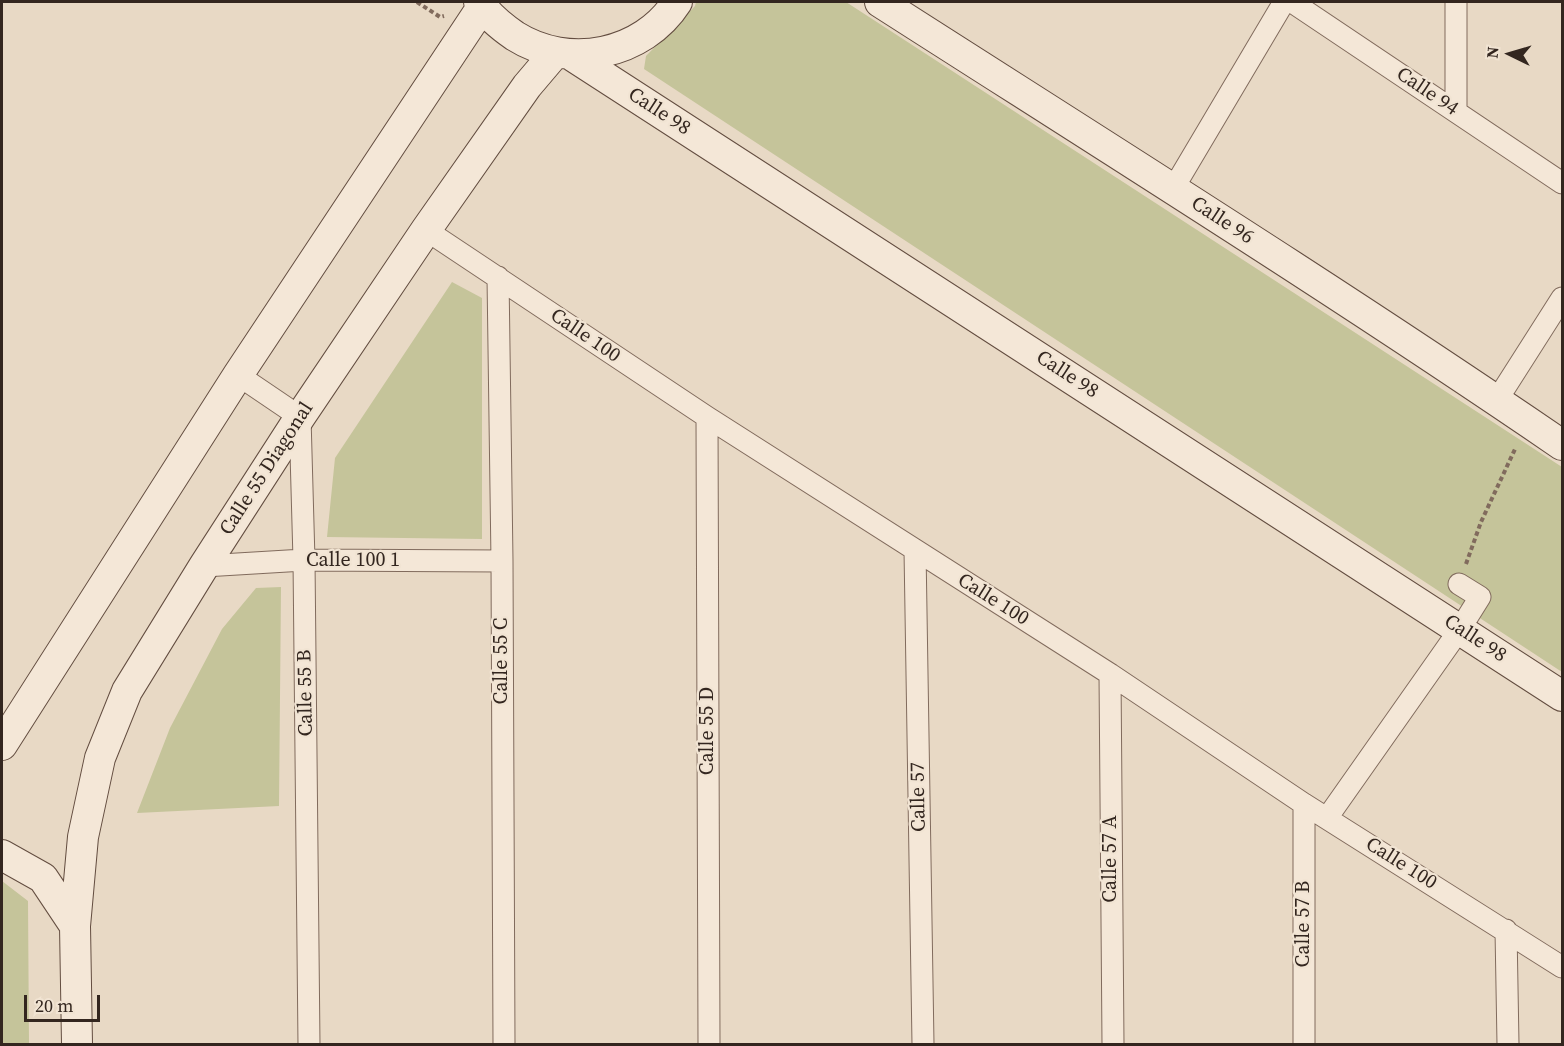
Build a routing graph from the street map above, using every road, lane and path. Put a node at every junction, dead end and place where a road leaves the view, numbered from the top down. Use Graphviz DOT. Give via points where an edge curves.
graph roads {
  1 [pos="677,2"];
  2 [pos="880,2"];
  3 [pos="1284,2"];
  4 [pos="1292,2"];
  5 [pos="1456,2"];
  6 [pos="481,4"];
  7 [pos="563,54"];
  8 [pos="1456,110"];
  9 [pos="1563,183"];
  10 [pos="1173,189"];
  11 [pos="426,230"];
  12 [pos="498,277"];
  13 [pos="1563,298"];
  14 [pos="238,375"];
  15 [pos="1497,400"];
  16 [pos="300,417"];
  17 [pos="707,417"];
  18 [pos="1528,422"];
  19 [pos="1563,446"];
  20 [pos="915,550"];
  21 [pos="304,560"];
  22 [pos="502,561"];
  23 [pos="204,566"];
  24 [pos="1459,584"];
  25 [pos="1460,629"];
  26 [pos="1110,674"];
  27 [pos="1563,696"];
  28 [pos="2,745"];
  29 [pos="1304,804"];
  30 [pos="1327,818"];
  31 [pos="2,855"];
  32 [pos="75,926"];
  33 [pos="1506,930"];
  34 [pos="1563,967"];
  35 [pos="76,1044"];
  36 [pos="309,1044"];
  37 [pos="504,1044"];
  38 [pos="709,1044"];
  39 [pos="923,1044"];
  40 [pos="1113,1044"];
  41 [pos="1304,1044"];
  42 [pos="1508,1044"];
  1 -- 7 [label="main road" via="641,38 608,52"];
  2 -- 10 [label="main road, Calle 96"];
  3 -- 10 [label="street"];
  4 -- 8 [label="street, Calle 94"];
  5 -- 8 [label="street"];
  6 -- 7 [label="main road" via="503,28 528,44"];
  6 -- 14 [label="main road"];
  7 -- 11 [label="main road, Calle 55 Diagonal" via="527,86"];
  7 -- 25 [label="main road, Calle 98"];
  8 -- 9 [label="street, Calle 94"];
  10 -- 15 [label="main road, Calle 96"];
  11 -- 12 [label="street, Calle 100"];
  11 -- 16 [label="main road, Calle 55 Diagonal"];
  12 -- 17 [label="street, Calle 100"];
  12 -- 22 [label="street, Calle 55 C"];
  13 -- 15 [label="street"];
  14 -- 16 [label="street"];
  14 -- 28 [label="main road"];
  15 -- 18 [label="main road, Calle 96"];
  16 -- 21 [label="street, Calle 55 B"];
  16 -- 23 [label="main road, Calle 55 Diagonal"];
  17 -- 20 [label="street, Calle 100"];
  17 -- 38 [label="street, Calle 55 D"];
  18 -- 19 [label="main road, Calle 96"];
  18 -- 24 [label="path" via="1481,522"];
  20 -- 26 [label="street, Calle 100"];
  20 -- 39 [label="street, Calle 57"];
  21 -- 22 [label="street, Calle 100 1"];
  21 -- 23 [label="street, Calle 100 1"];
  21 -- 36 [label="street, Calle 55 B"];
  22 -- 37 [label="street, Calle 55 C"];
  23 -- 32 [label="main road, Calle 55 Diagonal" via="127,691 100,758 82,837"];
  24 -- 25 [label="street" via="1480,597"];
  25 -- 27 [label="main road, Calle 98"];
  25 -- 30 [label="street"];
  26 -- 29 [label="street, Calle 100"];
  26 -- 40 [label="street, Calle 57 A"];
  29 -- 30 [label="street, Calle 100"];
  29 -- 41 [label="street, Calle 57 B"];
  30 -- 33 [label="street, Calle 100"];
  31 -- 32 [label="main road" via="43,878"];
  32 -- 35 [label="main road, Calle 55 Diagonal"];
  33 -- 34 [label="street, Calle 100"];
  33 -- 42 [label="street"];
}
